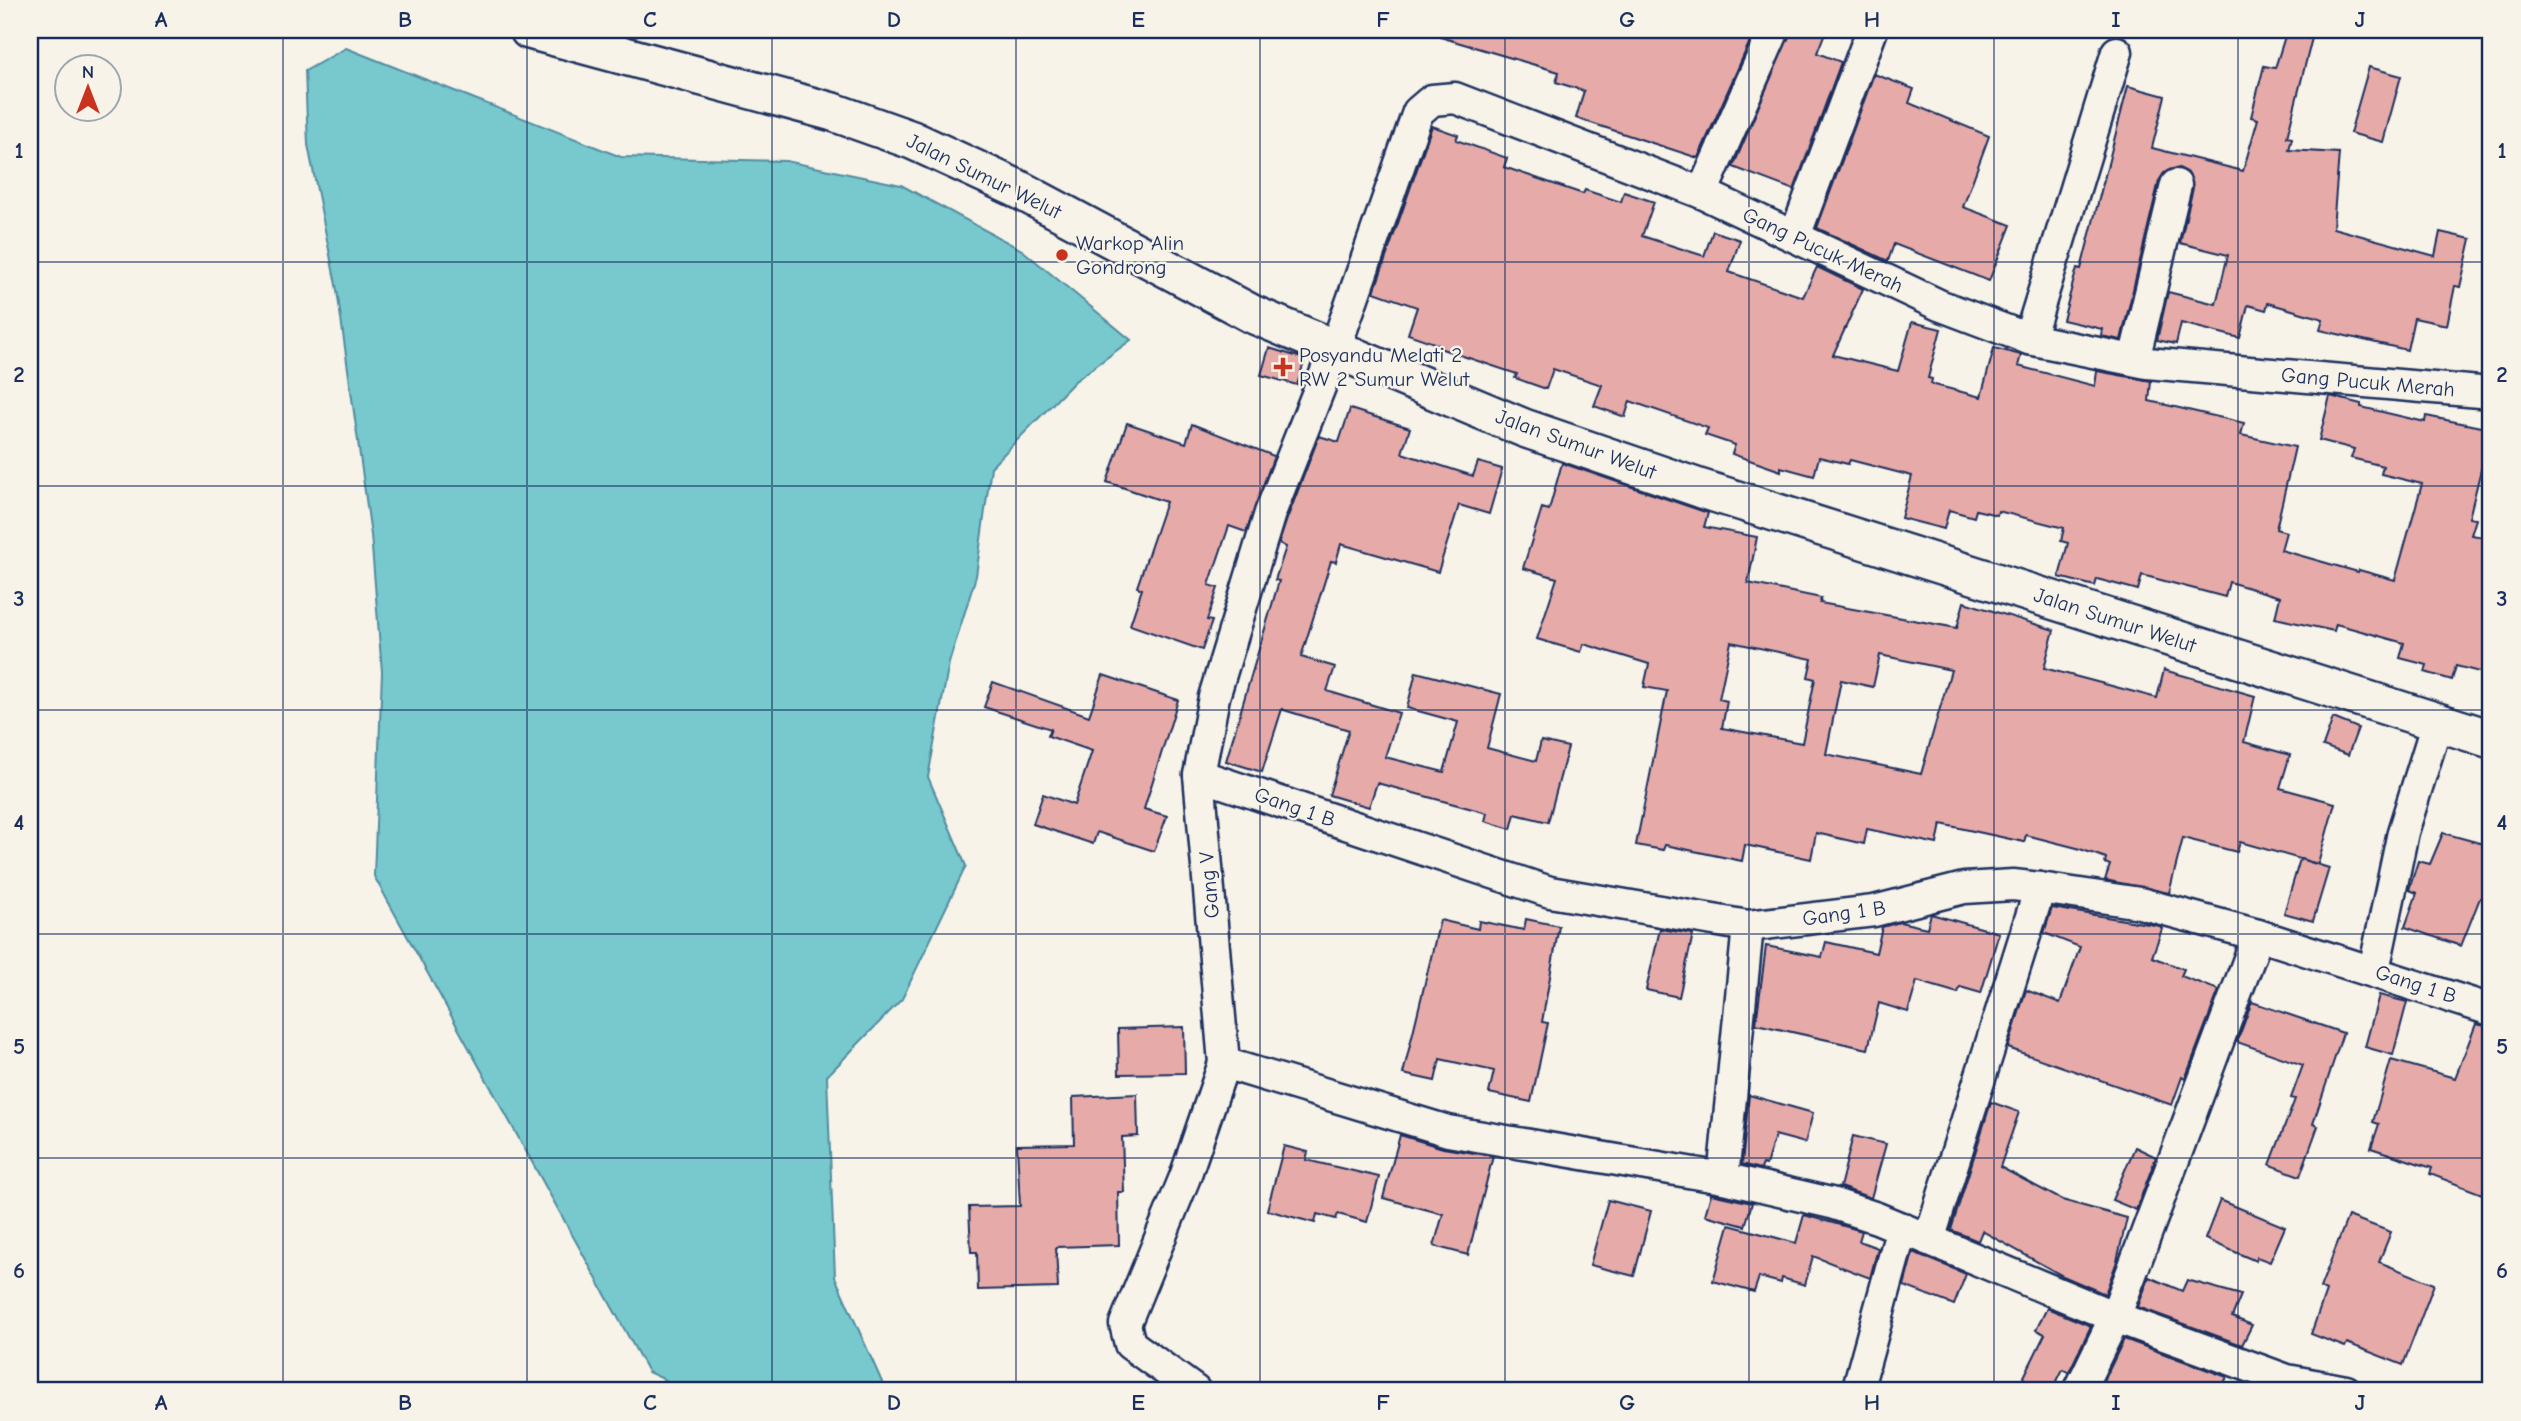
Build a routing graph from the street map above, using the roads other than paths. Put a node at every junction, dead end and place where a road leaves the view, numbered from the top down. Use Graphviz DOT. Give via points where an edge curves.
graph roads {
  1 [pos="529,30"];
  2 [pos="1774,30"];
  3 [pos="1872,30"];
  4 [pos="2117,52"];
  5 [pos="2176,185"];
  6 [pos="1702,193"];
  7 [pos="1794,236"];
  8 [pos="2029,339"];
  9 [pos="1335,349"];
  10 [pos="2134,360"];
  11 [pos="2491,393"];
  12 [pos="2437,723"];
  13 [pos="2491,739"];
  14 [pos="1199,775"];
  15 [pos="2040,888"];
  16 [pos="1748,926"];
  17 [pos="2258,935"];
  18 [pos="2374,970"];
  19 [pos="2491,1010"];
  20 [pos="1224,1063"];
  21 [pos="1723,1178"];
  22 [pos="1902,1228"];
  23 [pos="1929,1240"];
  24 [pos="2115,1317"];
  25 [pos="1195,1391"];
  26 [pos="1857,1391"];
  27 [pos="2079,1391"];
  28 [pos="2346,1391"];
  1 -- 9 [label="street, Jalan Sumur Welut" via="833,112 912,139 1016,188 1252,314"];
  2 -- 6 [label="street"];
  3 -- 7 [label="street"];
  4 -- 8 [label="street"];
  5 -- 10 [label="street"];
  6 -- 7 [label="street, Gang Pucuk Merah"];
  6 -- 9 [label="street, Gang Pucuk Merah" via="1455,98 1432,100 1418,112"];
  7 -- 8 [label="street, Gang Pucuk Merah" via="1940,305"];
  8 -- 10 [label="street, Gang Pucuk Merah"];
  9 -- 12 [label="street, Jalan Sumur Welut" via="1524,428 1702,489"];
  9 -- 14 [label="street, Gang V" via="1270,513 1214,697"];
  10 -- 11 [label="street, Gang Pucuk Merah"];
  12 -- 13 [label="street, Jalan Sumur Welut"];
  12 -- 18 [label="street" via="2403,832"];
  14 -- 16 [label="street, Gang 1 B" via="1550,892"];
  14 -- 20 [label="street, Gang V"];
  15 -- 16 [label="street, Gang 1 B" via="1964,888 1874,911"];
  15 -- 17 [label="street, Gang 1 B" via="2140,903"];
  15 -- 23 [label="street"];
  16 -- 21 [label="street"];
  17 -- 18 [label="street, Gang 1 B"];
  17 -- 24 [label="street"];
  18 -- 19 [label="street, Gang 1 B"];
  20 -- 21 [label="street" via="1448,1130"];
  20 -- 25 [label="street, Gang V" via="1185,1177 1125,1324 1130,1343"];
  21 -- 22 [label="street" via="1831,1203"];
  22 -- 23 [label="street"];
  22 -- 26 [label="street"];
  23 -- 24 [label="street"];
  24 -- 27 [label="street"];
  24 -- 28 [label="street" via="2287,1380"];
}
